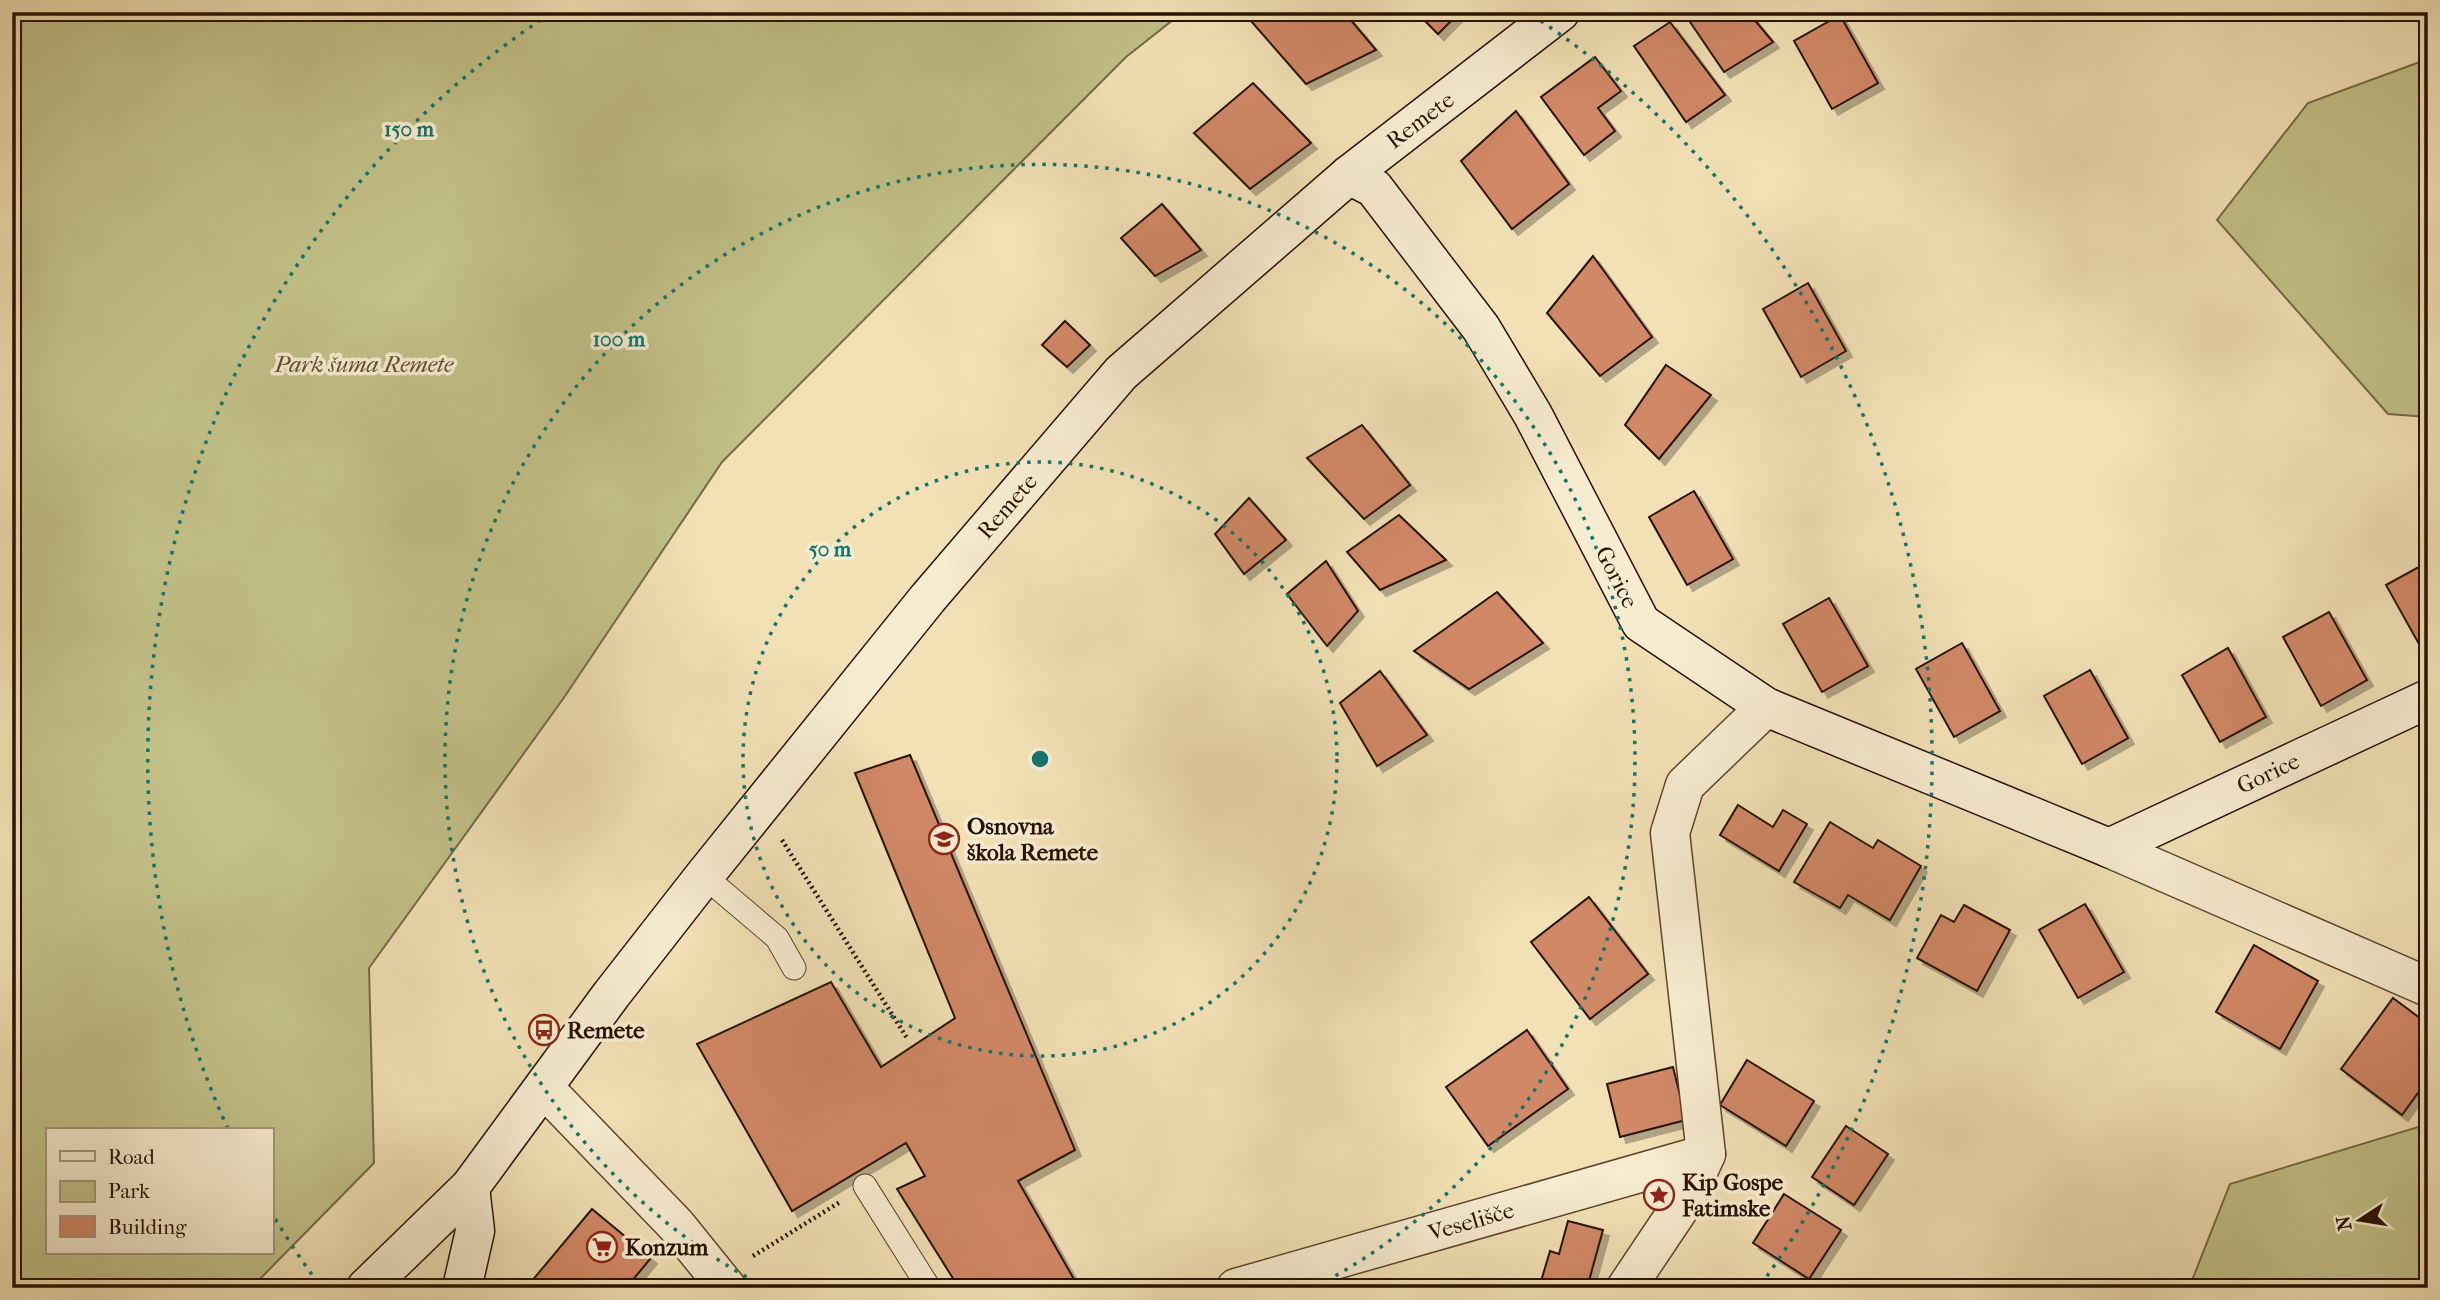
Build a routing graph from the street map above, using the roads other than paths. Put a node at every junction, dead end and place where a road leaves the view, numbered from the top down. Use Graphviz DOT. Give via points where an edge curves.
graph roads {
  1 [pos="1560,12"];
  2 [pos="1349,175"];
  3 [pos="2428,699"];
  4 [pos="1766,707"];
  5 [pos="2109,848"];
  6 [pos="704,876"];
  7 [pos="794,968"];
  8 [pos="2428,987"];
  9 [pos="544,1087"];
  10 [pos="1706,1154"];
  11 [pos="865,1186"];
  12 [pos="470,1187"];
  13 [pos="724,1282"];
  14 [pos="366,1288"];
  15 [pos="462,1288"];
  16 [pos="929,1288"];
  17 [pos="1236,1288"];
  18 [pos="1626,1288"];
  1 -- 2 [label="street, Remete"];
  2 -- 4 [label="street, Gorice" via="1374,188 1481,328 1533,415 1641,623"];
  2 -- 6 [label="street, Remete" via="1121,373 928,598"];
  3 -- 5 [label="street, Gorice"];
  4 -- 5 [label="street, Gorice"];
  4 -- 10 [label="street" via="1685,785 1670,833"];
  5 -- 8 [label="street, Gorice"];
  6 -- 7 [label="lane" via="777,938"];
  6 -- 9 [label="street, Remete"];
  9 -- 12 [label="street, Remete"];
  9 -- 13 [label="street"];
  10 -- 17 [label="street, Veselišče"];
  10 -- 18 [label="street" via="1685,1200"];
  11 -- 16 [label="lane"];
  12 -- 14 [label="street, Remete"];
  12 -- 15 [label="street" via="475,1231"];
}
